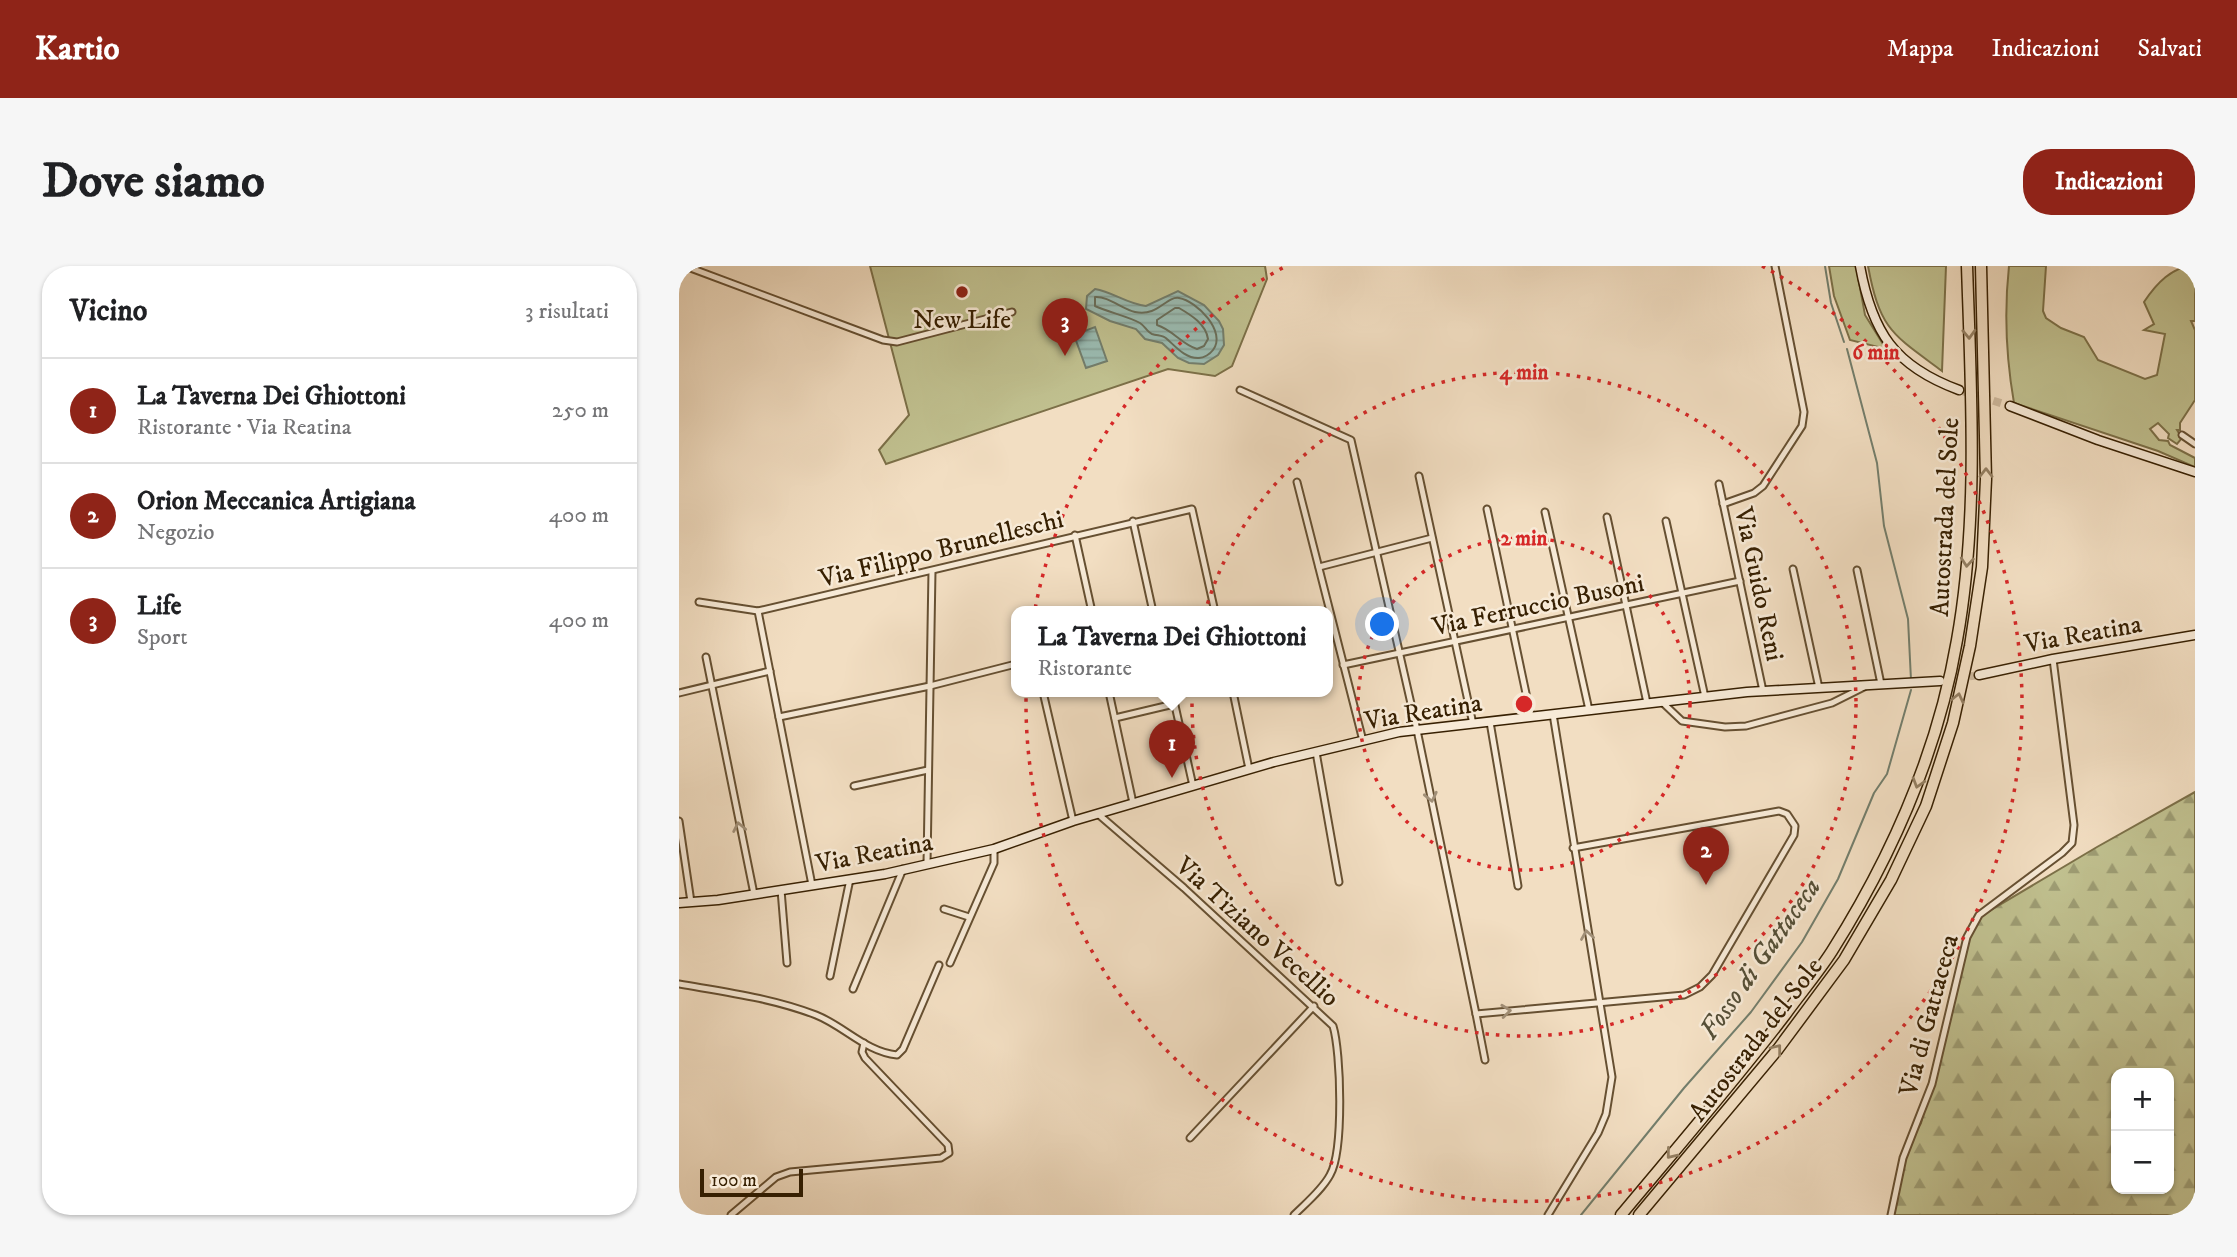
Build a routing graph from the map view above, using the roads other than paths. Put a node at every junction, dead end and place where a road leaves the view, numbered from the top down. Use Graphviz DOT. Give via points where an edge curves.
graph roads {
  1 [pos="685,266"];
  2 [pos="1775,266"];
  3 [pos="1860,266"];
  4 [pos="1967,266"];
  5 [pos="1982,266"];
  6 [pos="1012,312"];
  7 [pos="1240,390"];
  8 [pos="1959,390"];
  9 [pos="2010,406"];
  10 [pos="2182,435"];
  11 [pos="2195,444"];
  12 [pos="2195,472"];
  13 [pos="1419,476"];
  14 [pos="1297,482"];
  15 [pos="1719,484"];
  16 [pos="1723,503"];
  17 [pos="1487,509"];
  18 [pos="1545,512"];
  19 [pos="1607,517"];
  20 [pos="1133,521"];
  21 [pos="1666,521"];
  22 [pos="1075,535"];
  23 [pos="1432,538"];
  24 [pos="1377,552"];
  25 [pos="1319,567"];
  26 [pos="1793,569"];
  27 [pos="932,570"];
  28 [pos="1857,570"];
  29 [pos="1740,581"];
  30 [pos="1682,594"];
  31 [pos="699,602"];
  32 [pos="1091,606"];
  33 [pos="1152,606"];
  34 [pos="1214,606"];
  35 [pos="1329,606"];
  36 [pos="1626,606"];
  37 [pos="758,611"];
  38 [pos="1568,618"];
  39 [pos="1333,624"];
  40 [pos="1513,629"];
  41 [pos="2195,635"];
  42 [pos="1455,642"];
  43 [pos="1399,653"];
  44 [pos="706,657"];
  45 [pos="2053,659"];
  46 [pos="1011,665"];
  47 [pos="1343,665"];
  48 [pos="770,671"];
  49 [pos="1979,674"];
  50 [pos="1940,681"];
  51 [pos="1881,684"];
  52 [pos="712,685"];
  53 [pos="1870,685"];
  54 [pos="930,686"];
  55 [pos="1819,688"];
  56 [pos="1763,691"];
  57 [pos="679,693"];
  58 [pos="1045,697"];
  59 [pos="1110,697"];
  60 [pos="1173,697"];
  61 [pos="1234,697"];
  62 [pos="1705,697"];
  63 [pos="1662,702"];
  64 [pos="1647,703"];
  65 [pos="1174,704"];
  66 [pos="1589,710"];
  67 [pos="1553,714"];
  68 [pos="779,717"];
  69 [pos="1531,717"];
  70 [pos="1115,718"];
  71 [pos="1490,722"];
  72 [pos="1473,724"];
  73 [pos="1417,730"];
  74 [pos="1363,741"];
  75 [pos="1316,752"];
  76 [pos="1249,769"];
  77 [pos="928,770"];
  78 [pos="854,786"];
  79 [pos="1193,786"];
  80 [pos="1133,803"];
  81 [pos="1098,814"];
  82 [pos="679,821"];
  83 [pos="1073,821"];
  84 [pos="1573,848"];
  85 [pos="994,849"];
  86 [pos="927,864"];
  87 [pos="903,869"];
  88 [pos="850,879"];
  89 [pos="1339,882"];
  90 [pos="812,885"];
  91 [pos="1518,886"];
  92 [pos="781,890"];
  93 [pos="754,894"];
  94 [pos="691,902"];
  95 [pos="679,903"];
  96 [pos="944,909"];
  97 [pos="969,917"];
  98 [pos="787,963"];
  99 [pos="950,963"];
  100 [pos="939,965"];
  101 [pos="830,976"];
  102 [pos="679,984"];
  103 [pos="853,989"];
  104 [pos="1598,1002"];
  105 [pos="1314,1006"];
  106 [pos="1476,1014"];
  107 [pos="864,1043"];
  108 [pos="1485,1060"];
  109 [pos="1190,1138"];
  110 [pos="731,1215"];
  111 [pos="1294,1215"];
  112 [pos="1548,1215"];
  113 [pos="1621,1215"];
  114 [pos="1639,1215"];
  115 [pos="1891,1215"];
  1 -- 6 [label="street" via="897,342"];
  2 -- 16 [label="street" via="1804,412 1802,426 1763,486"];
  3 -- 8 [label="street" via="1873,315 1895,351 1920,372"];
  4 -- 113 [label="highway, Autostrada del Sole, one-way" via="1972,414 1967,565 1957,642 1914,796 1879,872 1831,954"];
  114 -- 5 [label="highway, Autostrada del Sole, one-way" via="1778,1049 1844,960 1891,880 1926,806 1956,710 1982,567 1986,479"];
  7 -- 24 [label="street" via="1351,440"];
  9 -- 12 [label="street"];
  10 -- 11 [label="street"];
  13 -- 23 [label="street"];
  14 -- 25 [label="street"];
  15 -- 16 [label="street, Via Guido Reni"];
  16 -- 29 [label="street, Via Guido Reni"];
  17 -- 40 [label="street"];
  18 -- 38 [label="street"];
  19 -- 36 [label="street"];
  20 -- 22 [label="street, Via Filippo Brunelleschi"];
  20 -- 33 [label="street"];
  20 -- 34 [label="street, Via Filippo Brunelleschi" via="1192,509"];
  21 -- 30 [label="street"];
  22 -- 27 [label="street, Via Filippo Brunelleschi"];
  22 -- 32 [label="street"];
  23 -- 24 [label="street"];
  23 -- 42 [label="street"];
  24 -- 25 [label="street"];
  24 -- 43 [label="street"];
  25 -- 35 [label="street"];
  26 -- 55 [label="street"];
  27 -- 37 [label="street, Via Filippo Brunelleschi"];
  27 -- 54 [label="street"];
  28 -- 51 [label="street"];
  29 -- 30 [label="street, Via Ferruccio Busoni"];
  29 -- 56 [label="street, Via Guido Reni"];
  30 -- 36 [label="street, Via Ferruccio Busoni"];
  30 -- 62 [label="street"];
  31 -- 37 [label="street, Via Filippo Brunelleschi"];
  36 -- 38 [label="street, Via Ferruccio Busoni"];
  36 -- 64 [label="street"];
  37 -- 48 [label="street"];
  38 -- 40 [label="street, Via Ferruccio Busoni"];
  38 -- 66 [label="street"];
  39 -- 47 [label="street"];
  40 -- 42 [label="street, Via Ferruccio Busoni"];
  40 -- 69 [label="street"];
  41 -- 45 [label="street, Via Reatina"];
  42 -- 43 [label="street, Via Ferruccio Busoni"];
  42 -- 72 [label="street"];
  43 -- 47 [label="street, Via Ferruccio Busoni"];
  43 -- 73 [label="street"];
  44 -- 52 [label="street"];
  45 -- 49 [label="street, Via Reatina"];
  45 -- 115 [label="street, Via di Gattaceca" via="2074,825 2072,843 1979,915 1966,937 1932,1084 1903,1158"];
  46 -- 54 [label="street"];
  47 -- 74 [label="street"];
  48 -- 52 [label="street"];
  48 -- 68 [label="street"];
  50 -- 51 [label="street, Via Reatina"];
  51 -- 53 [label="street, Via Reatina"];
  52 -- 57 [label="street"];
  93 -- 52 [label="street, one-way"];
  53 -- 55 [label="street, Via Reatina"];
  53 -- 63 [label="street" via="1832,703 1746,726 1682,721"];
  54 -- 68 [label="street"];
  54 -- 77 [label="street"];
  55 -- 56 [label="street, Via Reatina"];
  56 -- 62 [label="street, Via Reatina"];
  58 -- 83 [label="street"];
  59 -- 70 [label="street"];
  60 -- 65 [label="street"];
  61 -- 76 [label="street"];
  62 -- 63 [label="street, Via Reatina"];
  63 -- 64 [label="street, Via Reatina"];
  64 -- 66 [label="street, Via Reatina"];
  65 -- 70 [label="street"];
  65 -- 79 [label="street"];
  66 -- 67 [label="street, Via Reatina"];
  67 -- 69 [label="street, Via Reatina"];
  67 -- 84 [label="street"];
  68 -- 90 [label="street"];
  69 -- 71 [label="street, Via Reatina"];
  70 -- 80 [label="street"];
  71 -- 72 [label="street, Via Reatina"];
  71 -- 91 [label="street"];
  72 -- 73 [label="street, Via Reatina"];
  73 -- 74 [label="street, Via Reatina"];
  73 -- 106 [label="street, one-way"];
  74 -- 75 [label="street, Via Reatina"];
  75 -- 76 [label="street, Via Reatina"];
  75 -- 89 [label="street"];
  76 -- 79 [label="street, Via Reatina"];
  77 -- 78 [label="street"];
  77 -- 86 [label="street"];
  79 -- 80 [label="street, Via Reatina"];
  80 -- 81 [label="street, Via Reatina"];
  81 -- 83 [label="street, Via Reatina"];
  81 -- 105 [label="street, Via Tiziano Vecellio"];
  82 -- 94 [label="street"];
  83 -- 85 [label="street, Via Reatina"];
  104 -- 84 [label="street, one-way"];
  84 -- 104 [label="street" via="1779,811 1793,819 1795,826 1794,835 1706,982 1684,995"];
  85 -- 86 [label="street, Via Reatina"];
  85 -- 97 [label="street" via="994,863"];
  86 -- 87 [label="street, Via Reatina"];
  87 -- 88 [label="street, Via Reatina"];
  87 -- 103 [label="street"];
  88 -- 90 [label="street, Via Reatina"];
  88 -- 101 [label="street"];
  90 -- 92 [label="street, Via Reatina"];
  92 -- 93 [label="street, Via Reatina"];
  92 -- 98 [label="street"];
  93 -- 94 [label="street, Via Reatina"];
  94 -- 95 [label="street, Via Reatina"];
  96 -- 97 [label="street"];
  97 -- 99 [label="street"];
  100 -- 107 [label="street" via="901,1054"];
  102 -- 107 [label="street" via="794,1007 826,1019"];
  106 -- 104 [label="street, one-way"];
  104 -- 112 [label="street" via="1612,1077 1606,1114"];
  105 -- 109 [label="street"];
  105 -- 111 [label="street, Via Tiziano Vecellio" via="1334,1029 1340,1125 1330,1175"];
  106 -- 108 [label="street"];
  107 -- 110 [label="street" via="865,1058 948,1145 949,1153 938,1158 790,1172 776,1177"];
}
